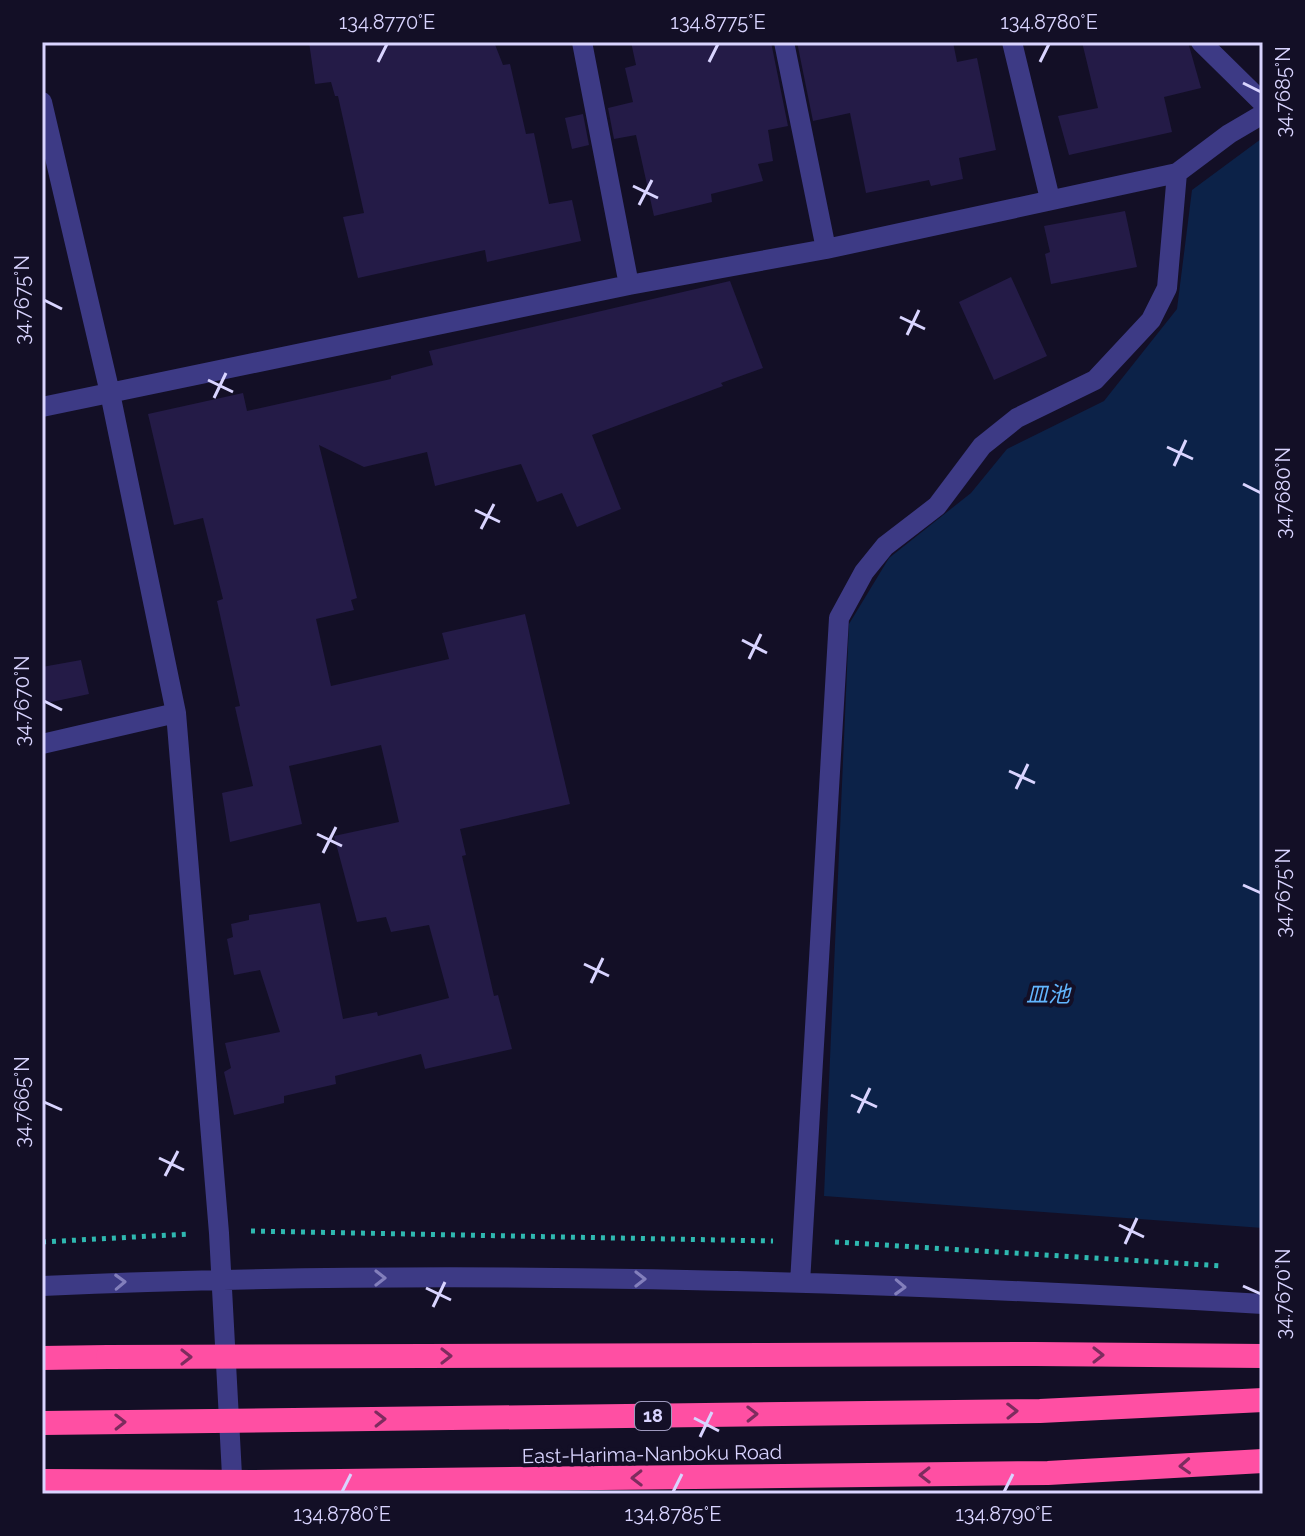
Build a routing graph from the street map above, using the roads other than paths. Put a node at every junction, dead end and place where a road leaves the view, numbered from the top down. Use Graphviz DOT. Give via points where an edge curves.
graph roads {
  1 [pos="582,42"];
  2 [pos="784,42"];
  3 [pos="1012,42"];
  4 [pos="1201,42"];
  5 [pos="42,102"];
  6 [pos="1263,103"];
  7 [pos="1263,114"];
  8 [pos="1177,173"];
  9 [pos="1050,199"];
  10 [pos="826,249"];
  11 [pos="629,285"];
  12 [pos="110,393"];
  13 [pos="42,407"];
  14 [pos="176,713"];
  15 [pos="42,744"];
  16 [pos="221,1278"];
  17 [pos="800,1283"];
  18 [pos="42,1286"];
  19 [pos="1263,1304"];
  20 [pos="1263,1356"];
  21 [pos="42,1358"];
  22 [pos="1263,1400"];
  23 [pos="42,1423"];
  24 [pos="1263,1461"];
  25 [pos="42,1481"];
  26 [pos="233,1494"];
  1 -- 11 [label="street"];
  2 -- 10 [label="street"];
  3 -- 9 [label="street"];
  4 -- 6 [label="street"];
  5 -- 12 [label="street"];
  7 -- 8 [label="street"];
  8 -- 9 [label="street"];
  8 -- 17 [label="street" via="1167,288 1151,320 1095,380 1017,418 982,446 937,506 885,546 839,618"];
  9 -- 10 [label="street"];
  10 -- 11 [label="street"];
  11 -- 12 [label="street"];
  12 -- 13 [label="street"];
  12 -- 14 [label="street"];
  14 -- 15 [label="street"];
  14 -- 16 [label="street"];
  16 -- 17 [label="street, one-way"];
  18 -- 16 [label="street, one-way"];
  16 -- 26 [label="street"];
  17 -- 19 [label="street, one-way"];
  21 -- 20 [label="highway, one-way, bridge"];
  23 -- 22 [label="highway, East-Harima-Nanboku Road / 18, one-way, bridge" via="1040,1411"];
  24 -- 25 [label="highway, East-Harima-Nanboku Road, one-way, bridge" via="1048,1473"];
}
